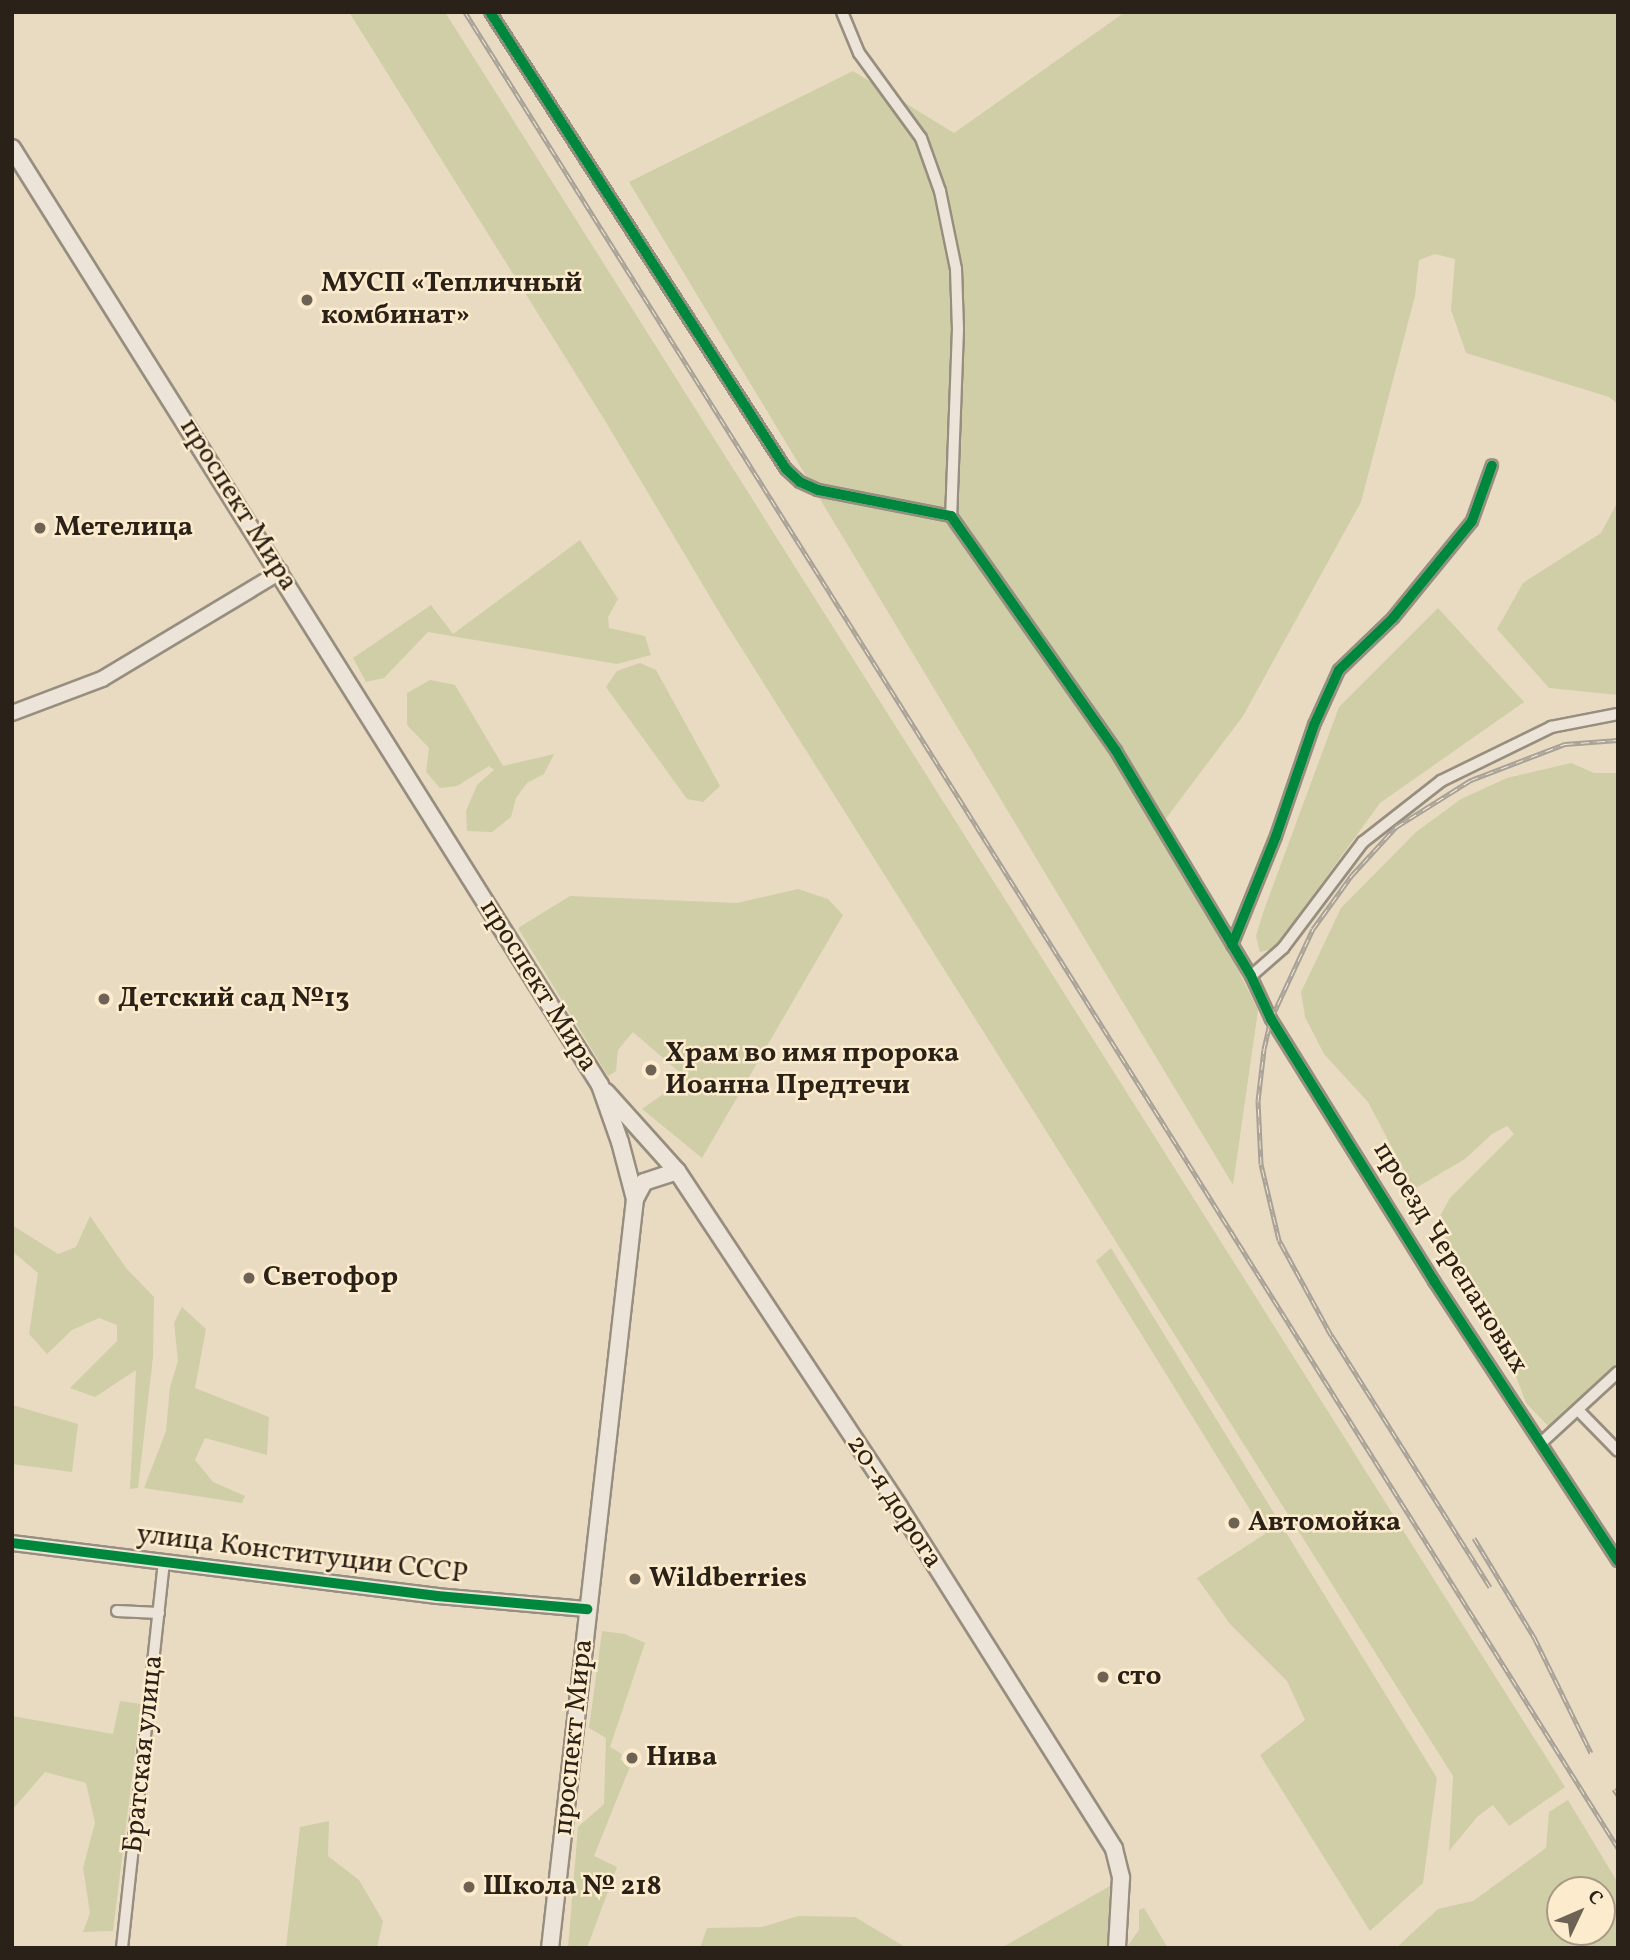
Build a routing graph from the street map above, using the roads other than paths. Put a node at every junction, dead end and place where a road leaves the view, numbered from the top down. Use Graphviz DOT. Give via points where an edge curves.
graph roads {
  1 [pos="490,12"];
  2 [pos="842,12"];
  3 [pos="12,148"];
  4 [pos="1492,464"];
  5 [pos="951,516"];
  6 [pos="280,572"];
  7 [pos="12,713"];
  8 [pos="1618,715"];
  9 [pos="1232,945"];
  10 [pos="1251,976"];
  11 [pos="600,1085"];
  12 [pos="677,1171"];
  13 [pos="635,1199"];
  14 [pos="1618,1371"];
  15 [pos="1578,1410"];
  16 [pos="1542,1442"];
  17 [pos="1618,1451"];
  18 [pos="12,1543"];
  19 [pos="164,1560"];
  20 [pos="1618,1561"];
  21 [pos="587,1609"];
  22 [pos="117,1611"];
  23 [pos="159,1614"];
  24 [pos="122,1948"];
  25 [pos="550,1948"];
  26 [pos="1117,1948"];
  1 -- 5 [label="street" via="786,469 818,490"];
  2 -- 5 [label="street" via="859,53 921,138 940,191 956,269"];
  3 -- 6 [label="main road, проспект Мира"];
  4 -- 9 [label="street" via="1472,521 1393,618 1339,670"];
  5 -- 9 [label="street, проезд Черепановых" via="1116,751"];
  6 -- 7 [label="street" via="102,679"];
  6 -- 11 [label="main road, проспект Мира"];
  8 -- 10 [label="street" via="1551,727 1441,780 1363,842 1283,948"];
  9 -- 10 [label="street, проезд Черепановых"];
  10 -- 16 [label="street, проезд Черепановых" via="1272,1019 1434,1281"];
  11 -- 12 [label="main road, 20-я дорога"];
  11 -- 13 [label="main road, проспект Мира"];
  12 -- 13 [label="main road" via="644,1182"];
  12 -- 26 [label="main road, 20-я дорога" via="899,1507 1114,1849 1121,1878"];
  13 -- 21 [label="main road, проспект Мира"];
  14 -- 15 [label="street"];
  15 -- 16 [label="street"];
  15 -- 17 [label="street"];
  16 -- 20 [label="street, проезд Черепановых"];
  18 -- 19 [label="street, улица Конституции СССР"];
  19 -- 21 [label="street, улица Конституции СССР" via="437,1597"];
  19 -- 23 [label="street, Братская улица"];
  21 -- 25 [label="main road, проспект Мира"];
  22 -- 23 [label="street"];
  23 -- 24 [label="street, Братская улица"];
}
